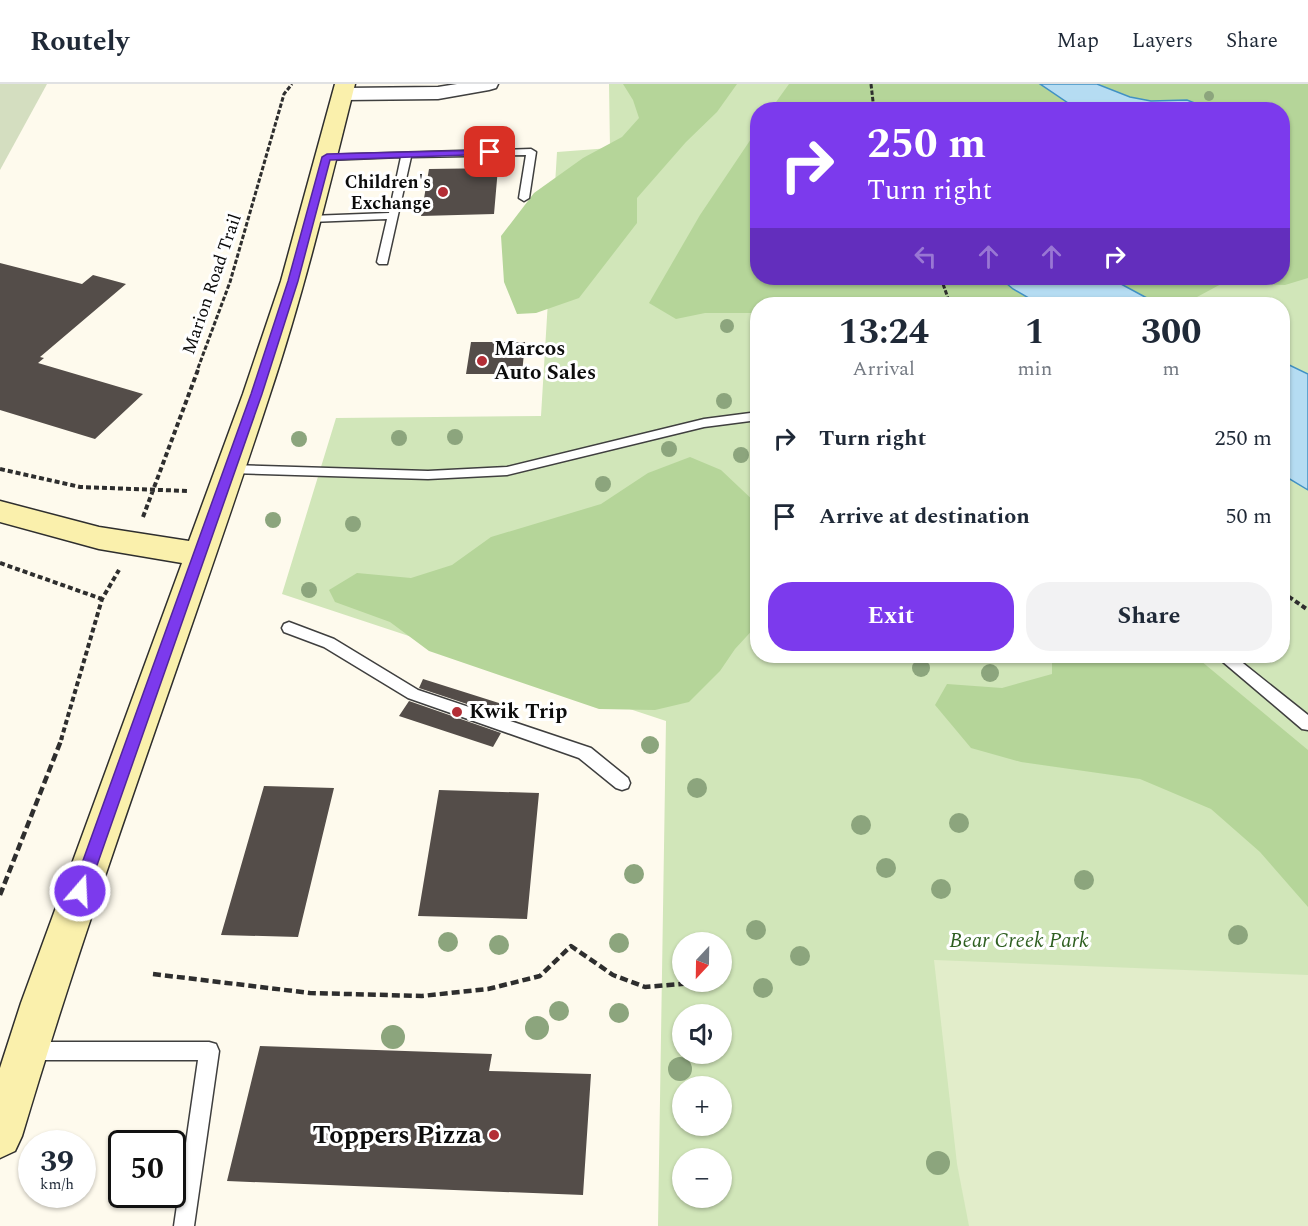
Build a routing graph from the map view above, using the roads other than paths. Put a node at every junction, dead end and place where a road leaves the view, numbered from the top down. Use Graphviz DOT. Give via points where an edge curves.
graph roads {
  1 [pos="489,84"];
  2 [pos="344,89"];
  3 [pos="407,154"];
  4 [pos="327,157"];
  5 [pos="524,198"];
  6 [pos="394,216"];
  7 [pos="310,219"];
  8 [pos="383,262"];
  9 [pos="750,417"];
  10 [pos="231,469"];
  11 [pos="0,511"];
  12 [pos="201,554"];
  13 [pos="289,628"];
  14 [pos="1233,663"];
  15 [pos="1308,724"];
  16 [pos="622,783"];
  17 [pos="28,1051"];
  18 [pos="0,1136"];
  19 [pos="184,1226"];
  1 -- 2 [label="street" via="438,93"];
  2 -- 4 [label="main road"];
  3 -- 4 [label="lane"];
  3 -- 5 [label="lane" via="531,152"];
  3 -- 6 [label="lane"];
  4 -- 7 [label="main road"];
  6 -- 7 [label="lane"];
  6 -- 8 [label="lane"];
  7 -- 10 [label="main road"];
  9 -- 10 [label="lane" via="704,423 507,471 428,475"];
  10 -- 12 [label="main road"];
  11 -- 12 [label="main road" via="115,542"];
  12 -- 17 [label="main road" via="45,992"];
  13 -- 16 [label="lane" via="329,644 413,694 585,753"];
  14 -- 15 [label="lane"];
  17 -- 18 [label="main road"];
  17 -- 19 [label="lane" via="209,1051"];
}
